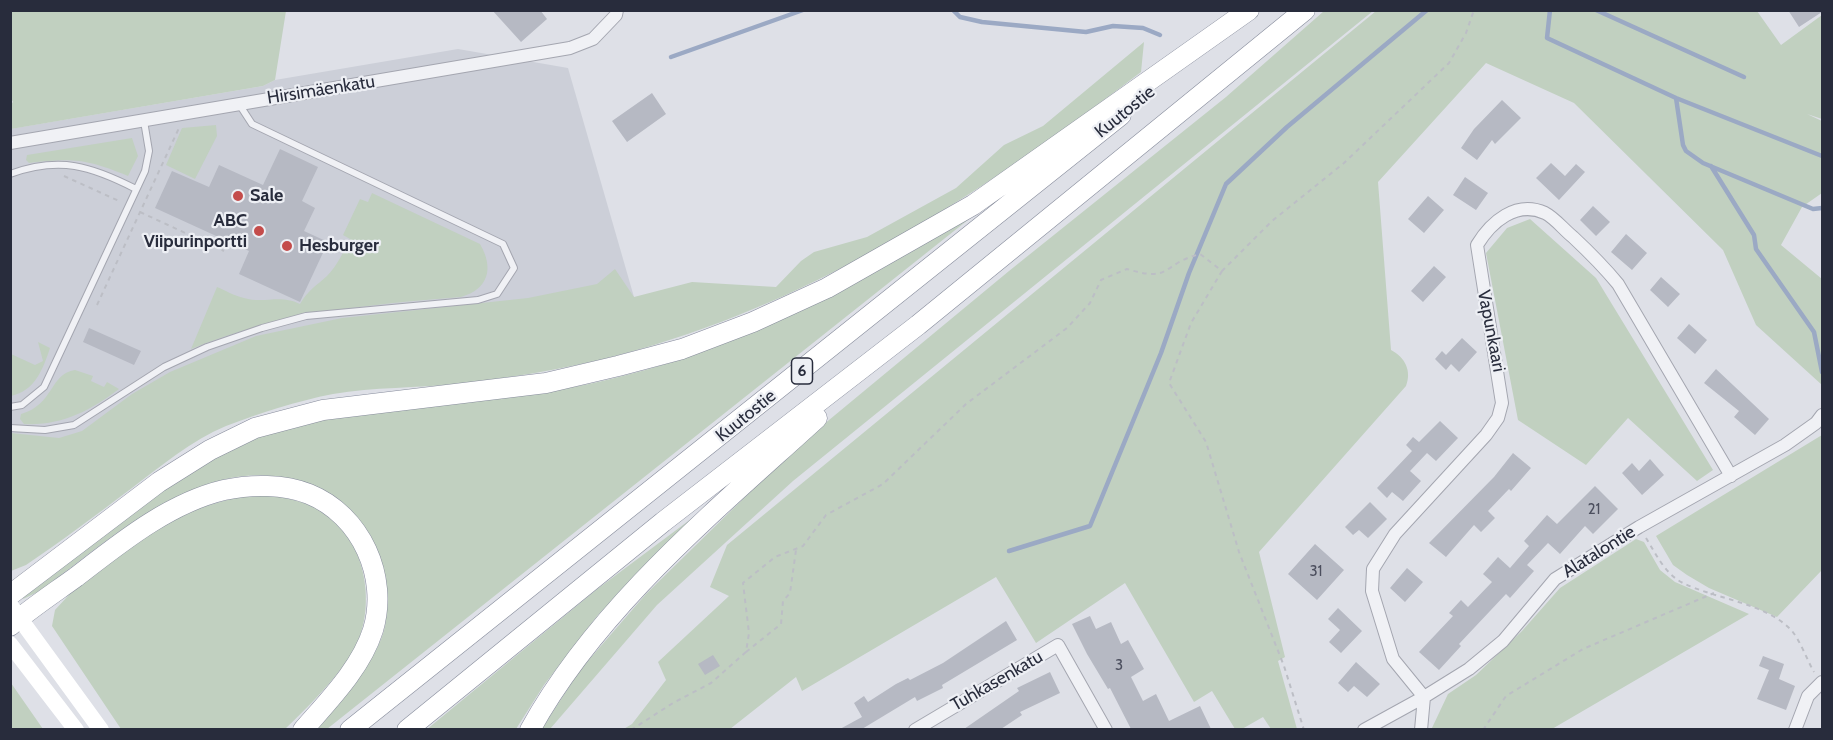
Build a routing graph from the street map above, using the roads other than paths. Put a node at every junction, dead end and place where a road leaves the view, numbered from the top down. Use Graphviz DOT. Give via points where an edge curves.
graph roads {
  1 [pos="617,10"];
  2 [pos="1251,10"];
  3 [pos="1305,10"];
  4 [pos="238,103"];
  5 [pos="143,119"];
  6 [pos="10,143"];
  7 [pos="10,174"];
  8 [pos="136,189"];
  9 [pos="918,325"];
  10 [pos="10,407"];
  11 [pos="1822,415"];
  12 [pos="10,428"];
  13 [pos="1731,476"];
  14 [pos="10,595"];
  15 [pos="14,616"];
  16 [pos="10,644"];
  17 [pos="1821,682"];
  18 [pos="1424,697"];
  19 [pos="76,729"];
  20 [pos="102,729"];
  21 [pos="303,729"];
  22 [pos="350,729"];
  23 [pos="407,729"];
  24 [pos="530,729"];
  25 [pos="915,729"];
  26 [pos="1106,729"];
  27 [pos="1364,729"];
  28 [pos="1421,729"];
  29 [pos="1795,729"];
  1 -- 4 [label="street, Hirsimäenkatu" via="593,39 570,48"];
  2 -- 14 [label="highway" via="973,205 827,288 712,338 618,366 535,384 323,410 255,428 159,482"];
  2 -- 22 [label="highway, Kuutostie / 6"];
  3 -- 9 [label="highway, Kuutostie / 6"];
  4 -- 5 [label="street, Hirsimäenkatu"];
  4 -- 12 [label="lane" via="252,124 503,244 514,268 497,294 478,300 306,316 262,328 164,367 74,425 45,430"];
  5 -- 6 [label="street, Hirsimäenkatu"];
  5 -- 8 [label="lane" via="149,151"];
  7 -- 8 [label="lane" via="43,166 79,165"];
  8 -- 10 [label="lane" via="44,387 22,405"];
  9 -- 23 [label="highway, Kuutostie / 6" via="663,522"];
  9 -- 24 [label="highway" via="656,569 563,676"];
  11 -- 13 [label="street, Alatalontie" via="1785,446"];
  13 -- 18 [label="street, Alatalontie" via="1555,579 1503,641 1469,669"];
  13 -- 18 [label="street, Vapunkaari" via="1618,284 1598,260 1546,213 1529,208 1514,210 1488,226 1477,244 1500,380 1502,403 1498,418 1395,534 1373,569 1372,591 1393,659"];
  15 -- 20 [label="main road"];
  15 -- 21 [label="highway" via="166,514 197,499 225,490 259,486 309,494 337,511 360,536 373,568 378,603 368,643 338,690"];
  16 -- 19 [label="main road"];
  17 -- 29 [label="street" via="1808,696"];
  18 -- 27 [label="street"];
  18 -- 28 [label="street"];
  25 -- 26 [label="street, Tuhkasenkatu" via="1058,645"];
}
